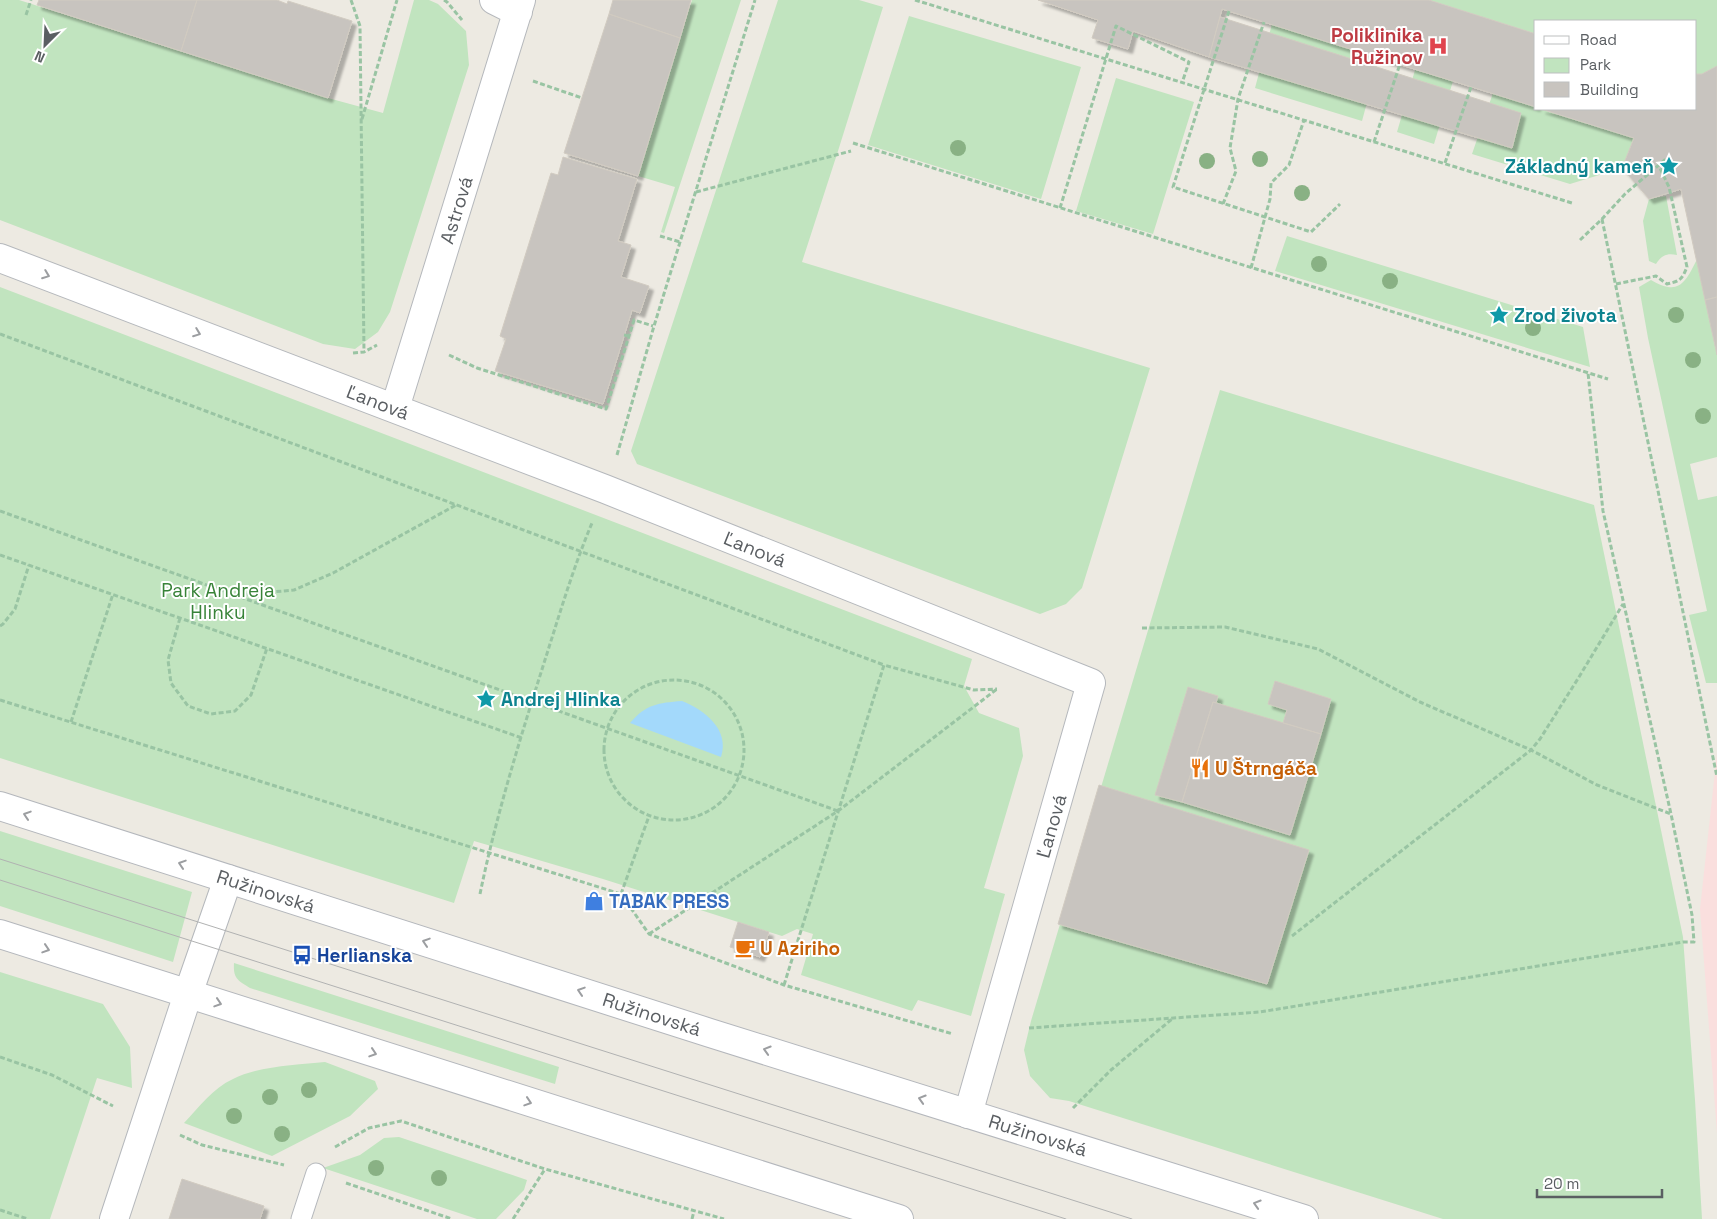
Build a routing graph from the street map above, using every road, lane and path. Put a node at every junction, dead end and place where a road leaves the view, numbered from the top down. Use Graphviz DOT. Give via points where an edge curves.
graph roads {
  1 [pos="31,0"];
  2 [pos="350,0"];
  3 [pos="397,0"];
  4 [pos="444,0"];
  5 [pos="755,0"];
  6 [pos="915,0"];
  7 [pos="511,4"];
  8 [pos="1229,11"];
  9 [pos="26,15"];
  10 [pos="1264,22"];
  11 [pos="466,25"];
  12 [pos="1106,59"];
  13 [pos="1400,64"];
  14 [pos="530,80"];
  15 [pos="1182,83"];
  16 [pos="1471,87"];
  17 [pos="1204,89"];
  18 [pos="582,98"];
  19 [pos="1238,99"];
  20 [pos="1304,120"];
  21 [pos="361,125"];
  22 [pos="1374,142"];
  23 [pos="853,143"];
  24 [pos="851,151"];
  25 [pos="1667,158"];
  26 [pos="1445,163"];
  27 [pos="1658,166"];
  28 [pos="695,192"];
  29 [pos="1572,202"];
  30 [pos="1223,204"];
  31 [pos="1340,204"];
  32 [pos="1060,208"];
  33 [pos="1265,218"];
  34 [pos="1602,219"];
  35 [pos="660,236"];
  36 [pos="1580,240"];
  37 [pos="680,242"];
  38 [pos="0,258"];
  39 [pos="1252,268"];
  40 [pos="1616,284"];
  41 [pos="654,326"];
  42 [pos="0,334"];
  43 [pos="624,335"];
  44 [pos="629,336"];
  45 [pos="378,344"];
  46 [pos="364,352"];
  47 [pos="348,353"];
  48 [pos="449,354"];
  49 [pos="1588,373"];
  50 [pos="1608,379"];
  51 [pos="395,408"];
  52 [pos="614,464"];
  53 [pos="456,505"];
  54 [pos="0,511"];
  55 [pos="594,517"];
  56 [pos="580,552"];
  57 [pos="0,555"];
  58 [pos="29,565"];
  59 [pos="113,594"];
  60 [pos="236,595"];
  61 [pos="1624,604"];
  62 [pos="180,618"];
  63 [pos="0,626"];
  64 [pos="1142,628"];
  65 [pos="267,648"];
  66 [pos="884,665"];
  67 [pos="0,700"];
  68 [pos="532,701"];
  69 [pos="71,722"];
  70 [pos="608,728"];
  71 [pos="522,738"];
  72 [pos="1531,750"];
  73 [pos="739,775"];
  74 [pos="1717,777"];
  75 [pos="0,806"];
  76 [pos="838,811"];
  77 [pos="1671,814"];
  78 [pos="649,816"];
  79 [pos="489,852"];
  80 [pos="228,879"];
  81 [pos="480,894"];
  82 [pos="620,894"];
  83 [pos="0,934"];
  84 [pos="649,934"];
  85 [pos="1292,936"];
  86 [pos="784,985"];
  87 [pos="188,994"];
  88 [pos="1173,1018"];
  89 [pos="1021,1029"];
  90 [pos="988,1045"];
  91 [pos="0,1057"];
  92 [pos="1070,1112"];
  93 [pos="968,1114"];
  94 [pos="146,1123"];
  95 [pos="329,1151"];
  96 [pos="545,1169"];
  97 [pos="316,1173"];
  98 [pos="0,1210"];
  99 [pos="694,1211"];
  100 [pos="28,1219"];
  101 [pos="114,1219"];
  102 [pos="301,1219"];
  103 [pos="452,1219"];
  104 [pos="512,1219"];
  105 [pos="692,1219"];
  106 [pos="724,1219"];
  107 [pos="899,1219"];
  108 [pos="1304,1219"];
  1 -- 9 [label="path"];
  2 -- 21 [label="path" via="360,26"];
  3 -- 21 [label="path"];
  4 -- 11 [label="path"];
  5 -- 28 [label="path"];
  6 -- 12 [label="path"];
  7 -- 51 [label="street, Astrová"];
  8 -- 17 [label="path"];
  10 -- 19 [label="path"];
  12 -- 15 [label="path"];
  12 -- 15 [label="path" via="1116,26 1189,62"];
  12 -- 32 [label="path"];
  13 -- 22 [label="path"];
  14 -- 18 [label="path"];
  15 -- 17 [label="path"];
  16 -- 26 [label="path"];
  17 -- 19 [label="path"];
  17 -- 30 [label="path" via="1173,188"];
  19 -- 20 [label="path"];
  19 -- 30 [label="path" via="1230,148 1236,171"];
  20 -- 22 [label="path"];
  20 -- 33 [label="path" via="1288,165 1271,183"];
  21 -- 46 [label="path"];
  22 -- 26 [label="path"];
  23 -- 32 [label="path"];
  24 -- 28 [label="path"];
  25 -- 27 [label="path"];
  26 -- 29 [label="path"];
  27 -- 34 [label="path"];
  27 -- 40 [label="path" via="1669,187 1687,267 1682,279 1667,284 1656,276"];
  28 -- 37 [label="path"];
  30 -- 33 [label="path"];
  31 -- 33 [label="path" via="1311,232"];
  32 -- 39 [label="path"];
  33 -- 39 [label="path"];
  34 -- 36 [label="path"];
  34 -- 40 [label="path"];
  35 -- 37 [label="path"];
  37 -- 41 [label="path"];
  38 -- 51 [label="street, Ľanová, one-way"];
  39 -- 49 [label="path"];
  40 -- 74 [label="path"];
  41 -- 44 [label="path" via="634,320"];
  41 -- 52 [label="path"];
  42 -- 53 [label="path"];
  43 -- 44 [label="path"];
  44 -- 48 [label="path" via="606,409 477,368"];
  45 -- 46 [label="path"];
  46 -- 47 [label="path"];
  49 -- 50 [label="path"];
  49 -- 61 [label="path" via="1602,511"];
  51 -- 90 [label="street, Ľanová" via="1091,683"];
  53 -- 56 [label="path"];
  53 -- 60 [label="path" via="333,573 294,590"];
  54 -- 60 [label="path"];
  55 -- 56 [label="path"];
  56 -- 66 [label="path"];
  56 -- 68 [label="path"];
  57 -- 58 [label="path"];
  58 -- 59 [label="path"];
  58 -- 63 [label="path" via="15,609"];
  59 -- 62 [label="path"];
  59 -- 69 [label="path"];
  60 -- 68 [label="path"];
  61 -- 72 [label="path"];
  61 -- 77 [label="path"];
  62 -- 65 [label="path"];
  62 -- 65 [label="path" via="168,660 171,683 188,706 211,714 235,710 251,694"];
  64 -- 72 [label="path" via="1225,627 1318,649 1420,702"];
  65 -- 71 [label="path"];
  66 -- 76 [label="path"];
  66 -- 76 [label="path" via="974,690 997,689"];
  67 -- 69 [label="path"];
  68 -- 70 [label="path"];
  68 -- 71 [label="path"];
  69 -- 79 [label="path"];
  70 -- 73 [label="path"];
  70 -- 73 [label="path" via="619,706 641,688 655,682 678,680 699,684 719,696 734,712 743,733 744,755"];
  70 -- 78 [label="path" via="604,748 606,769 616,789 630,804"];
  71 -- 79 [label="path"];
  72 -- 77 [label="path" via="1597,785"];
  72 -- 85 [label="path"];
  73 -- 76 [label="path"];
  73 -- 78 [label="path" via="728,795 712,809 684,819"];
  80 -- 75 [label="street, Ružinovská, one-way"];
  76 -- 84 [label="path"];
  76 -- 86 [label="path"];
  77 -- 88 [label="path" via="1692,915 1694,942 1260,1012"];
  78 -- 82 [label="path"];
  79 -- 81 [label="path"];
  79 -- 82 [label="path"];
  80 -- 87 [label="street"];
  93 -- 80 [label="street, Ružinovská, one-way"];
  82 -- 84 [label="path"];
  83 -- 87 [label="street, one-way"];
  84 -- 86 [label="path"];
  86 -- 90 [label="path"];
  87 -- 94 [label="street"];
  87 -- 107 [label="street, one-way"];
  88 -- 89 [label="path"];
  88 -- 92 [label="path" via="1111,1070"];
  90 -- 93 [label="street, Ľanová"];
  91 -- 94 [label="path" via="52,1075"];
  108 -- 93 [label="street, Ružinovská, one-way"];
  94 -- 97 [label="path" via="202,1145"];
  94 -- 101 [label="street"];
  95 -- 96 [label="path" via="369,1128 401,1121"];
  96 -- 99 [label="path"];
  96 -- 104 [label="path"];
  97 -- 102 [label="lane"];
  97 -- 103 [label="path"];
  98 -- 100 [label="path"];
  99 -- 105 [label="path"];
  99 -- 106 [label="path"];
}
